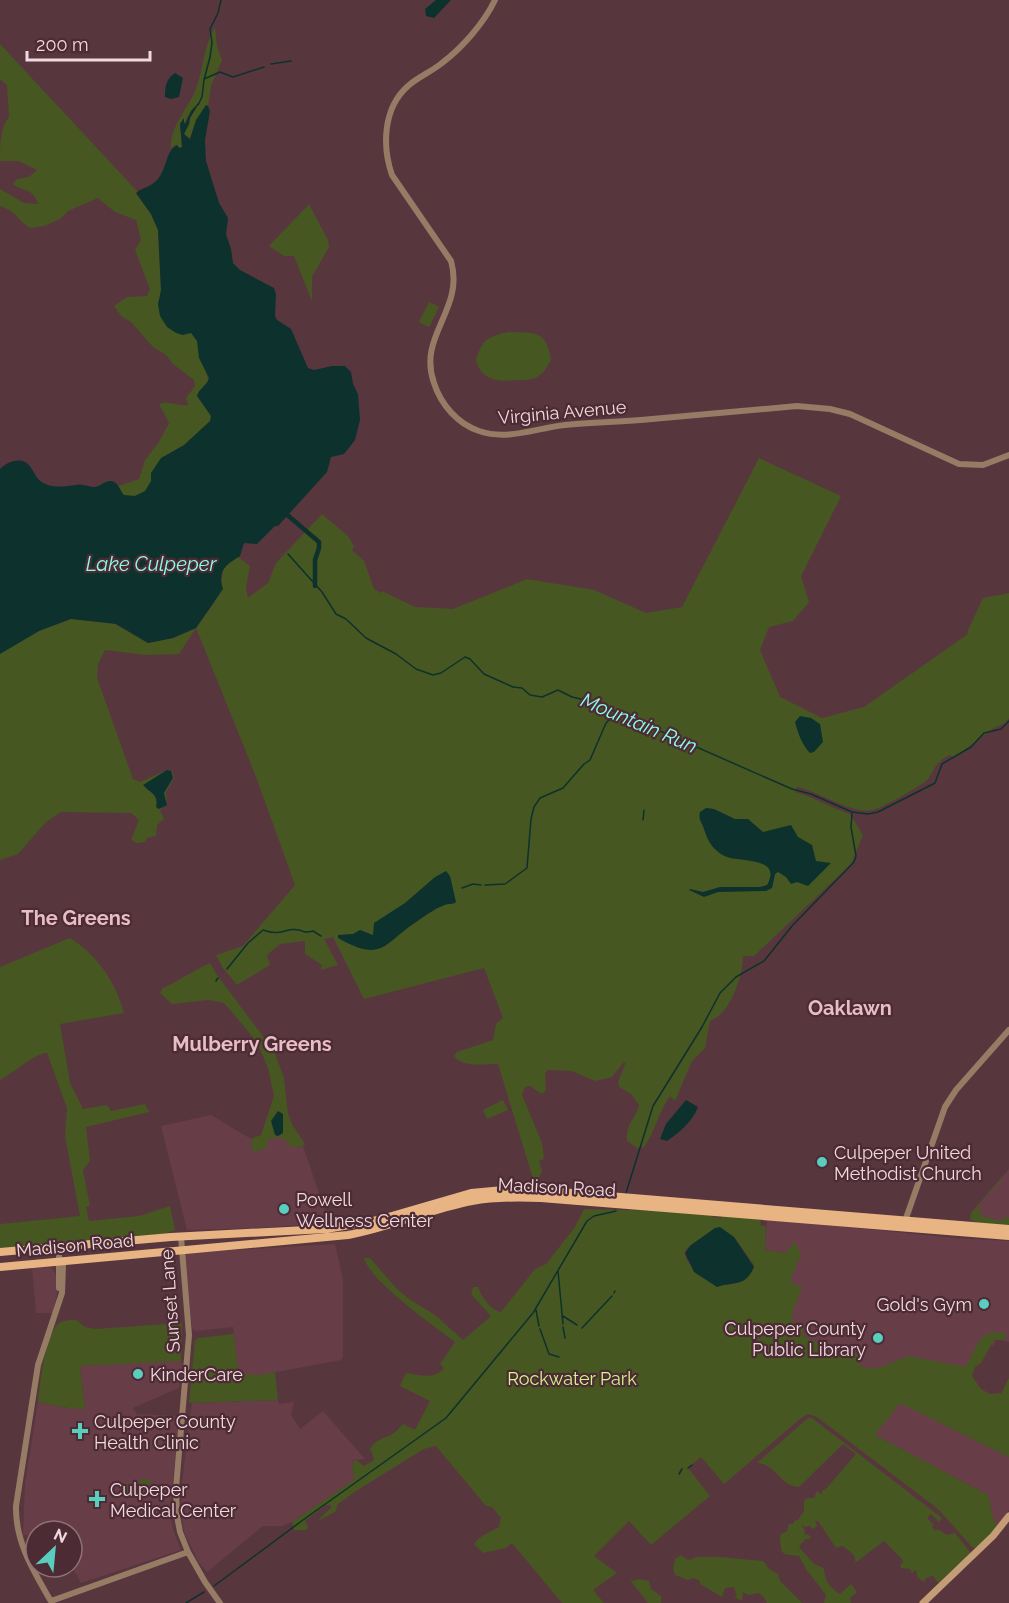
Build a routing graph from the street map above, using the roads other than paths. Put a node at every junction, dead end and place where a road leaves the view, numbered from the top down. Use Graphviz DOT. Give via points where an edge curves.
graph roads {
  1 [pos="495,0"];
  2 [pos="1009,455"];
  3 [pos="1009,1030"];
  4 [pos="903,1225"];
  5 [pos="1009,1229"];
  6 [pos="1009,1236"];
  7 [pos="181,1237"];
  8 [pos="59,1247"];
  9 [pos="182,1251"];
  10 [pos="0,1252"];
  11 [pos="60,1262"];
  12 [pos="0,1267"];
  13 [pos="1009,1516"];
  14 [pos="188,1552"];
  15 [pos="51,1602"];
  16 [pos="220,1603"];
  17 [pos="924,1603"];
  1 -- 2 [label="street, Virginia Avenue" via="451,56 401,92 386,130 393,176 451,261 455,274 451,303 435,334 430,364 433,382 455,417 480,432 507,435 566,425 797,406 850,414 959,464 983,465"];
  3 -- 4 [label="street" via="945,1107"];
  4 -- 5 [label="main road, Madison Road"];
  4 -- 6 [label="main road, Madison Road"];
  4 -- 7 [label="main road, Madison Road" via="504,1190 457,1196 395,1216 338,1228"];
  4 -- 9 [label="main road, Madison Road" via="505,1198 460,1204 348,1235"];
  7 -- 8 [label="main road, Madison Road"];
  7 -- 9 [label="street, Sunset Lane"];
  8 -- 10 [label="main road, Madison Road"];
  8 -- 11 [label="street"];
  9 -- 11 [label="main road, Madison Road"];
  9 -- 14 [label="street, Sunset Lane" via="189,1335 176,1496 178,1524"];
  11 -- 12 [label="main road, Madison Road"];
  11 -- 15 [label="street" via="60,1299 38,1365 16,1506 24,1551"];
  13 -- 17 [label="main road"];
  14 -- 15 [label="street"];
  14 -- 16 [label="street, Sunset Lane"];
}
